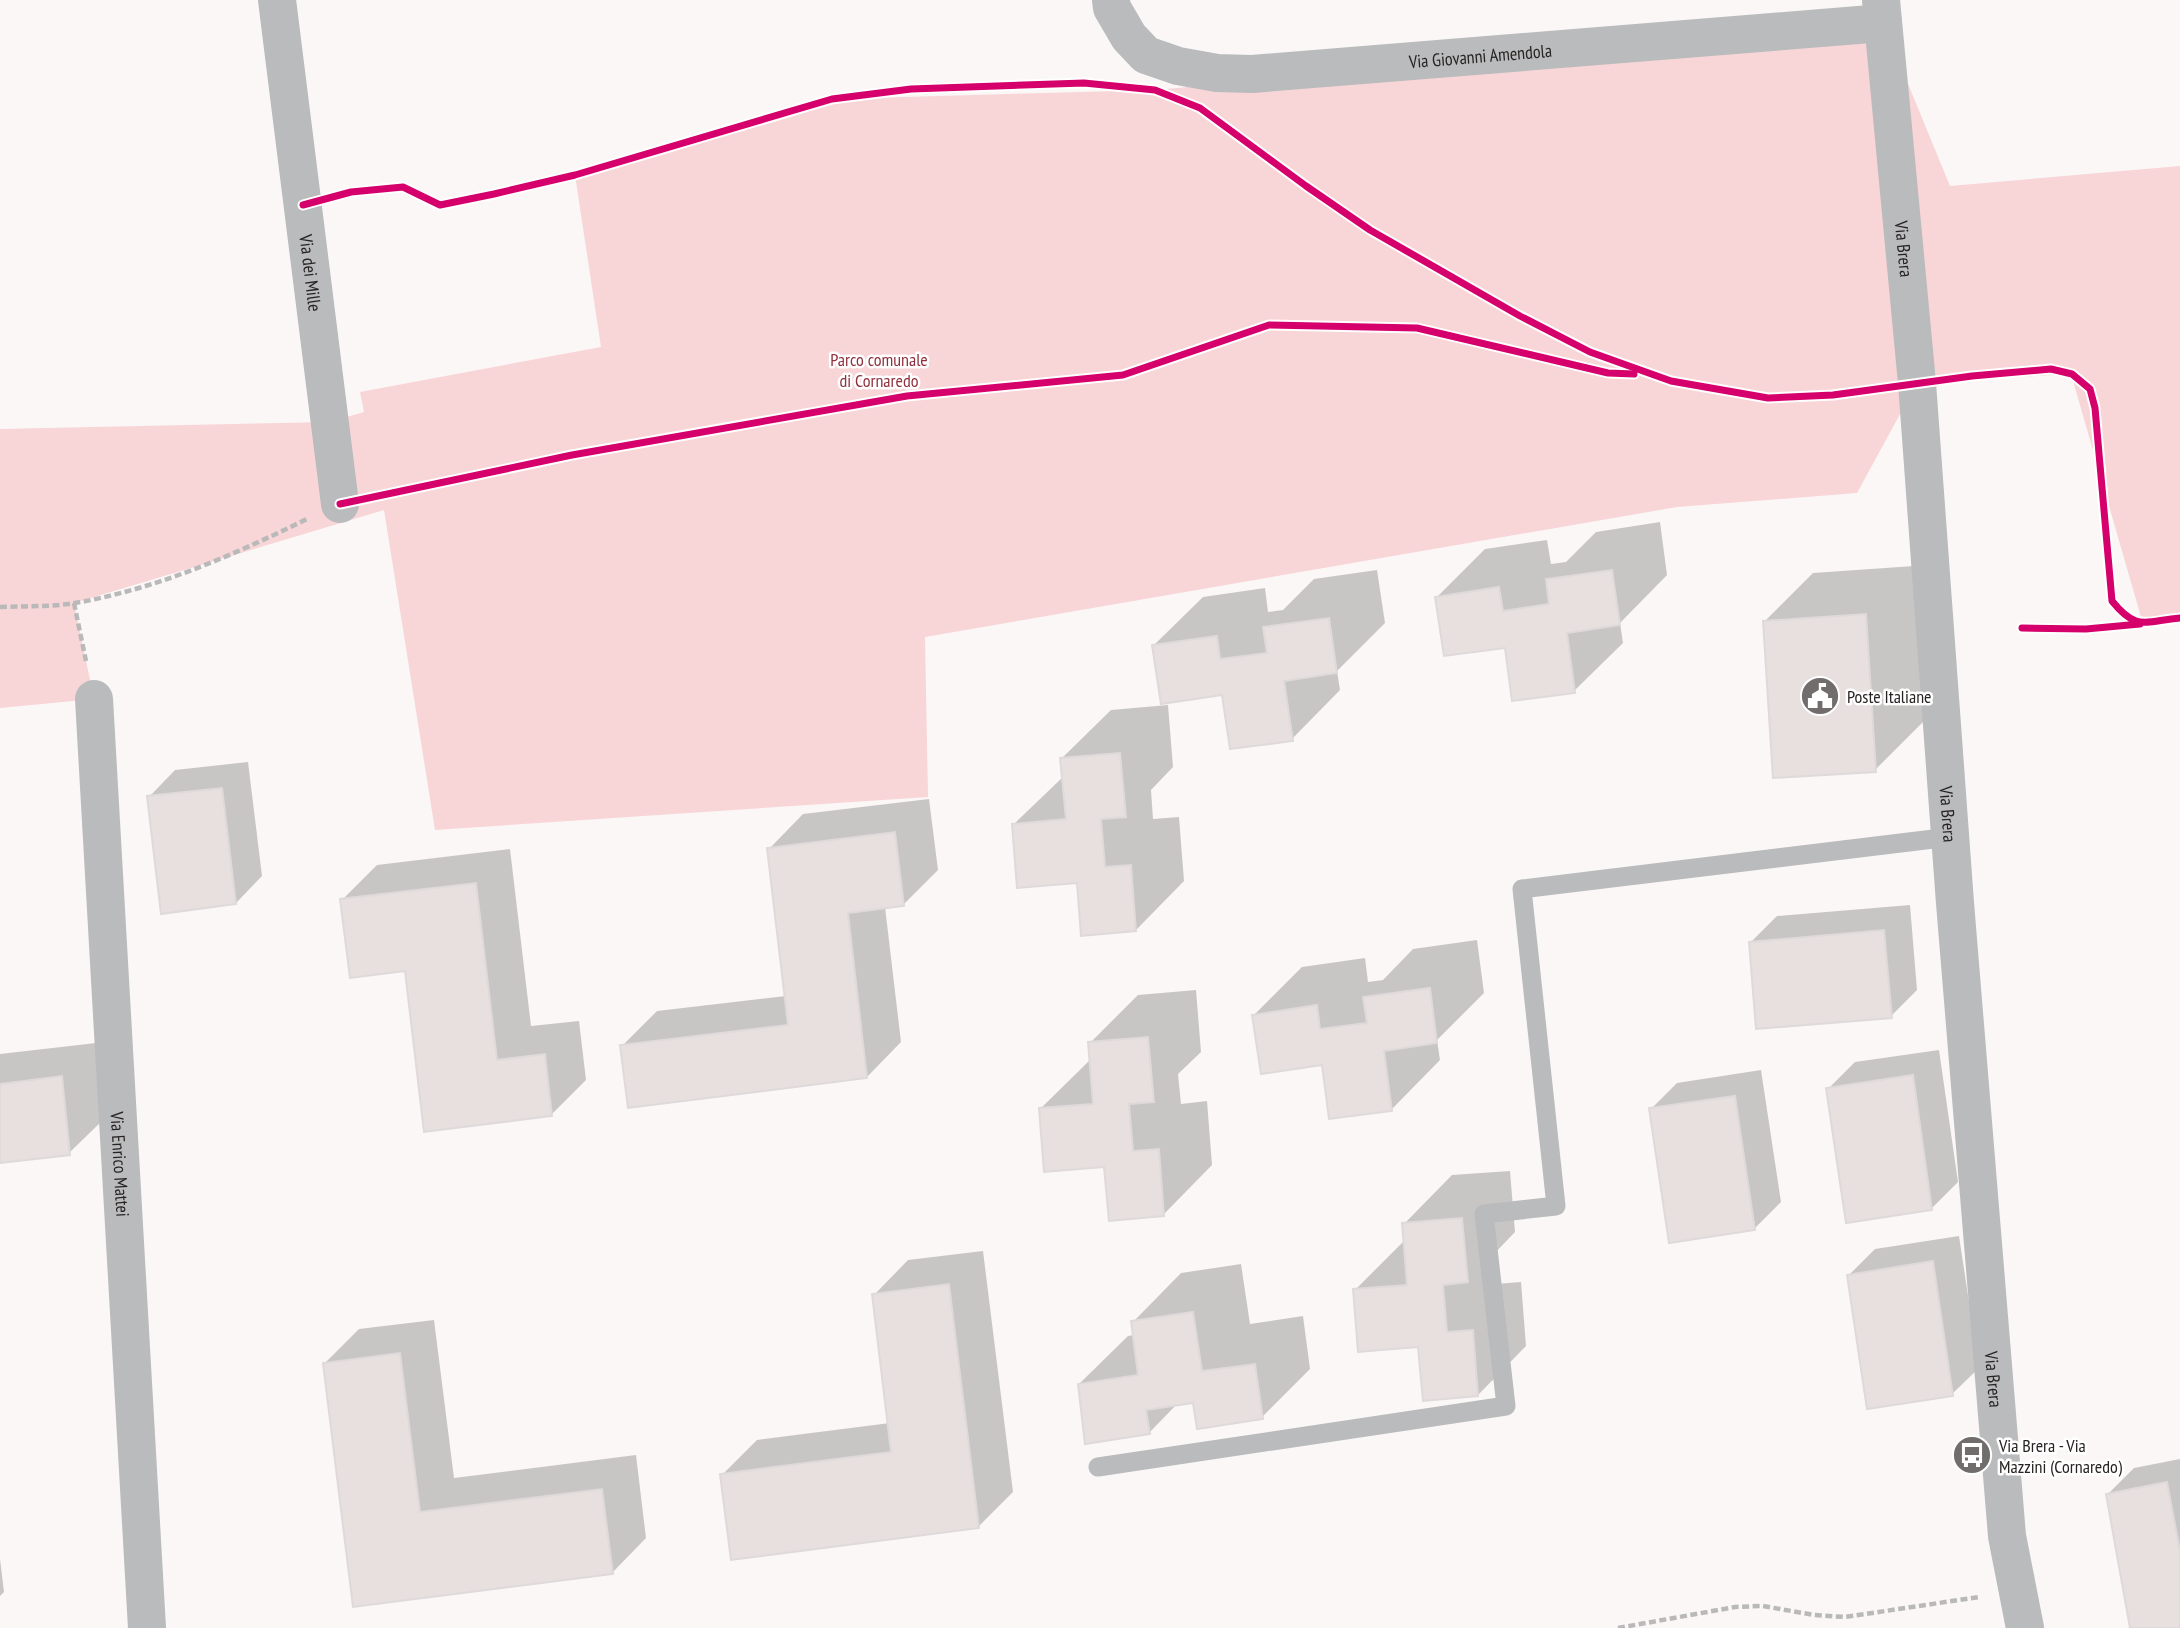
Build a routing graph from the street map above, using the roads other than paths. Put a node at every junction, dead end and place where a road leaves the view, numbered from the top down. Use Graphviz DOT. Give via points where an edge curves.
graph roads {
  1 [pos="277,0"];
  2 [pos="1111,0"];
  3 [pos="1882,12"];
  4 [pos="340,504"];
  5 [pos="94,699"];
  6 [pos="1950,837"];
  7 [pos="1098,1467"];
  8 [pos="147,1628"];
  9 [pos="2025,1628"];
  1 -- 4 [label="street, Via dei Mille"];
  2 -- 3 [label="street, Via Giovanni Amendola" via="1129,37 1146,55 1217,73 1252,74"];
  3 -- 6 [label="street, Via Brera" via="1917,383"];
  5 -- 8 [label="street, Via Enrico Mattei"];
  6 -- 7 [label="lane" via="1522,889 1556,1206 1484,1214 1506,1406"];
  6 -- 9 [label="street, Via Brera" via="2007,1536"];
}
